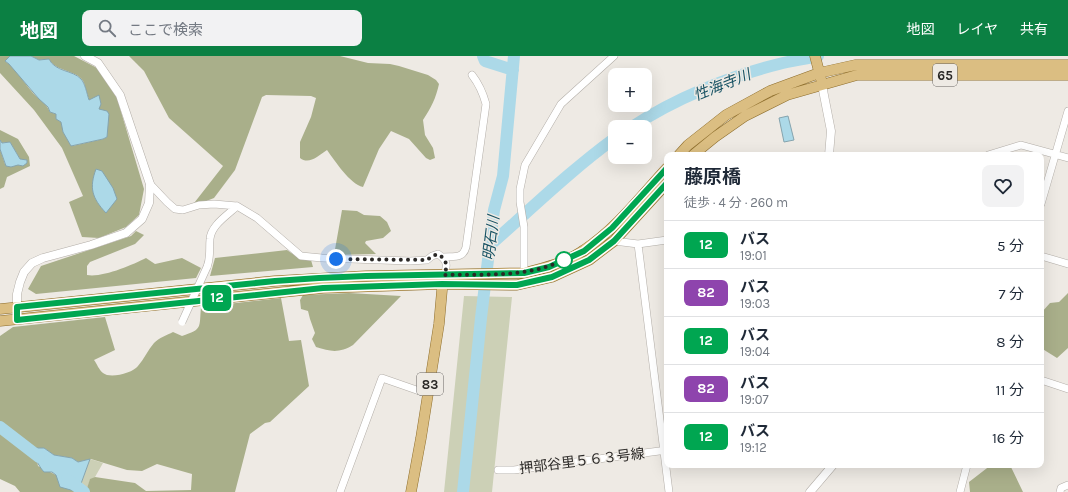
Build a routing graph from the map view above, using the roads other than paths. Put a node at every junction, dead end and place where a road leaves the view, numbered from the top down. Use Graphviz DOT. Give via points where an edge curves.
graph roads {
  1 [pos="85,56"];
  2 [pos="614,56"];
  3 [pos="816,59"];
  4 [pos="1068,65"];
  5 [pos="819,73"];
  6 [pos="472,74"];
  7 [pos="1068,75"];
  8 [pos="822,84"];
  9 [pos="1068,111"];
  10 [pos="682,152"];
  11 [pos="697,152"];
  12 [pos="829,152"];
  13 [pos="998,152"];
  14 [pos="1055,155"];
  15 [pos="1068,158"];
  16 [pos="664,171"];
  17 [pos="150,184"];
  18 [pos="664,186"];
  19 [pos="1044,194"];
  20 [pos="237,206"];
  21 [pos="664,240"];
  22 [pos="614,241"];
  23 [pos="638,244"];
  24 [pos="443,257"];
  25 [pos="1044,257"];
  26 [pos="1068,264"];
  27 [pos="521,273"];
  28 [pos="443,280"];
  29 [pos="464,280"];
  30 [pos="17,307"];
  31 [pos="0,309"];
  32 [pos="17,320"];
  33 [pos="0,321"];
  34 [pos="182,322"];
  35 [pos="1044,381"];
  36 [pos="1068,389"];
  37 [pos="428,394"];
  38 [pos="664,435"];
  39 [pos="664,450"];
  40 [pos="667,468"];
  41 [pos="830,468"];
  42 [pos="966,468"];
  43 [pos="498,470"];
  44 [pos="1068,485"];
  45 [pos="340,492"];
  46 [pos="411,492"];
  47 [pos="669,492"];
  48 [pos="810,492"];
  49 [pos="960,492"];
  50 [pos="1060,492"];
  1 -- 17 [label="street" via="98,63 120,95"];
  2 -- 27 [label="street" via="561,104 525,165 520,189 524,227"];
  3 -- 5 [label="main road"];
  4 -- 5 [label="main road, 65" via="855,65"];
  5 -- 8 [label="main road"];
  5 -- 10 [label="main road, 65" via="770,91 726,115"];
  6 -- 24 [label="street" via="486,104 466,247 461,256"];
  7 -- 8 [label="main road, 65" via="857,75"];
  8 -- 11 [label="main road, 65" via="788,94 745,116"];
  8 -- 12 [label="street" via="831,131"];
  9 -- 14 [label="street"];
  13 -- 14 [label="street" via="1021,145"];
  14 -- 15 [label="street"];
  14 -- 19 [label="street"];
  16 -- 27 [label="main road" via="612,228 584,251 549,267"];
  17 -- 20 [label="street" via="175,209 183,210 214,204"];
  17 -- 30 [label="street" via="149,203 142,219 126,233 32,263 20,282"];
  18 -- 22 [label="main road"];
  20 -- 24 [label="street" via="257,218 301,256 410,261 427,260 438,254"];
  20 -- 34 [label="street, bridge" via="218,224 210,237 210,259"];
  21 -- 23 [label="street"];
  22 -- 23 [label="street"];
  22 -- 29 [label="main road" via="589,260 552,277 517,285"];
  23 -- 38 [label="street"];
  24 -- 28 [label="street" via="447,268"];
  25 -- 26 [label="street"];
  27 -- 29 [label="main road"];
  28 -- 29 [label="main road"];
  28 -- 30 [label="main road" via="366,276 275,281"];
  28 -- 32 [label="main road" via="316,288"];
  28 -- 37 [label="main road, 83"];
  30 -- 31 [label="main road"];
  30 -- 32 [label="street"];
  32 -- 33 [label="main road"];
  35 -- 36 [label="street"];
  37 -- 45 [label="street" via="382,378"];
  37 -- 46 [label="main road, 83"];
  39 -- 43 [label="street, 押部谷里５６３号線"];
  40 -- 47 [label="street"];
  41 -- 48 [label="street"];
  42 -- 49 [label="street"];
  44 -- 50 [label="street" via="1061,488"];
}
